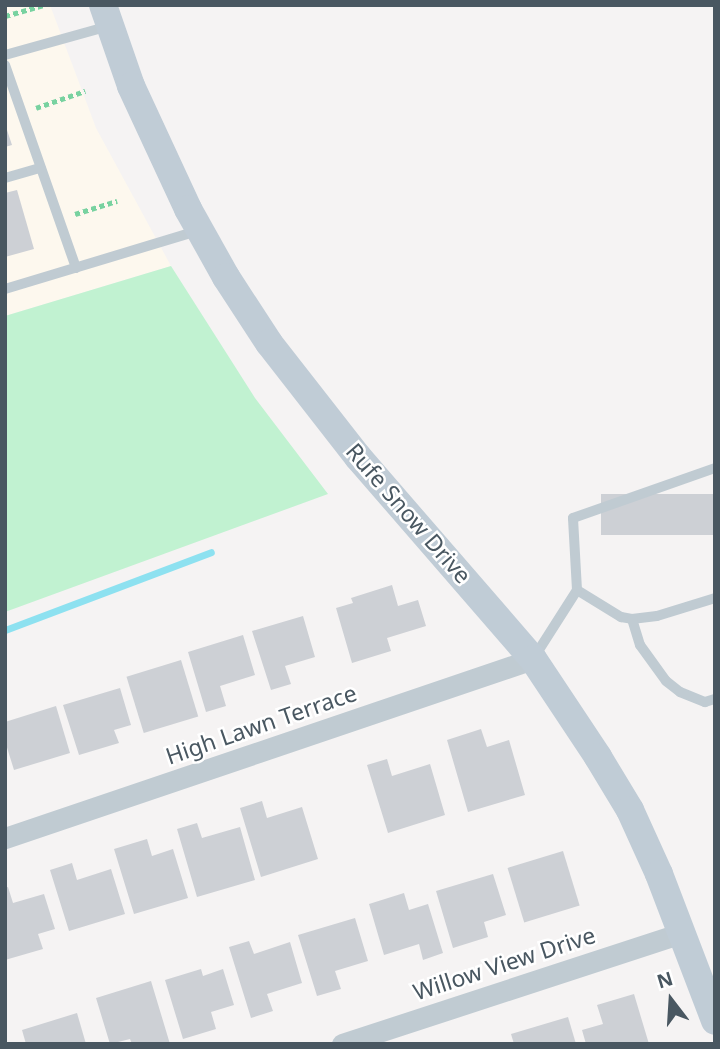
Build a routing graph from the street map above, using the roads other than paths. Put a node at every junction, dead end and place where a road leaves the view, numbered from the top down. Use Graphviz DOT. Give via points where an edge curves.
graph roads {
  1 [pos="106,16"];
  2 [pos="5,55"];
  3 [pos="5,65"];
  4 [pos="5,107"];
  5 [pos="20,108"];
  6 [pos="41,168"];
  7 [pos="5,178"];
  8 [pos="199,230"];
  9 [pos="76,268"];
  10 [pos="5,289"];
  11 [pos="715,468"];
  12 [pos="577,590"];
  13 [pos="715,598"];
  14 [pos="632,619"];
  15 [pos="533,659"];
  16 [pos="715,699"];
  17 [pos="5,838"];
  18 [pos="682,933"];
  19 [pos="715,1021"];
  20 [pos="342,1044"];
  1 -- 2 [label="lane"];
  1 -- 8 [label="main road, Rufe Snow Drive" via="147,122"];
  3 -- 5 [label="lane"];
  4 -- 5 [label="lane"];
  5 -- 6 [label="lane"];
  6 -- 7 [label="lane"];
  6 -- 9 [label="lane"];
  8 -- 9 [label="lane"];
  8 -- 15 [label="main road, Rufe Snow Drive" via="269,343 311,397"];
  9 -- 10 [label="lane"];
  11 -- 12 [label="lane" via="573,518"];
  12 -- 14 [label="lane"];
  12 -- 15 [label="lane"];
  13 -- 14 [label="lane"];
  14 -- 16 [label="lane" via="640,645 666,681 705,702"];
  15 -- 17 [label="street, High Lawn Terrace"];
  15 -- 18 [label="main road, Rufe Snow Drive" via="630,810"];
  18 -- 19 [label="main road, Rufe Snow Drive"];
  18 -- 20 [label="street, Willow View Drive"];
}
